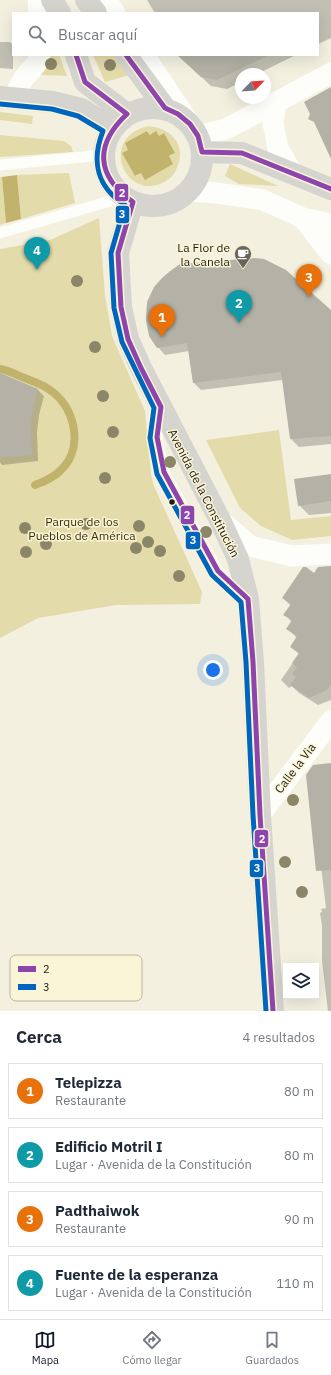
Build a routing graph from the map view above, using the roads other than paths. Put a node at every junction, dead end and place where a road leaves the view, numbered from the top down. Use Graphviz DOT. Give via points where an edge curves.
graph roads {
  1 [pos="38,0"];
  2 [pos="52,0"];
  3 [pos="86,0"];
  4 [pos="106,0"];
  5 [pos="39,12"];
  6 [pos="59,12"];
  7 [pos="95,12"];
  8 [pos="114,12"];
  9 [pos="40,56"];
  10 [pos="76,56"];
  11 [pos="127,56"];
  12 [pos="145,56"];
  13 [pos="331,73"];
  14 [pos="6,97"];
  15 [pos="276,102"];
  16 [pos="165,108"];
  17 [pos="120,121"];
  18 [pos="196,137"];
  19 [pos="103,155"];
  20 [pos="0,165"];
  21 [pos="292,173"];
  22 [pos="331,189"];
  23 [pos="188,192"];
  24 [pos="128,200"];
  25 [pos="303,218"];
  26 [pos="331,224"];
  27 [pos="0,233"];
  28 [pos="331,254"];
  29 [pos="161,407"];
  30 [pos="220,520"];
  31 [pos="331,554"];
  32 [pos="248,599"];
  33 [pos="331,721"];
  34 [pos="260,815"];
  35 [pos="273,1011"];
  1 -- 5 [label="street"];
  2 -- 6 [label="main road"];
  3 -- 7 [label="main road"];
  4 -- 8 [label="street"];
  9 -- 14 [label="street" via="37,63"];
  10 -- 17 [label="main road" via="85,82"];
  11 -- 16 [label="main road"];
  12 -- 18 [label="street"];
  13 -- 15 [label="street"];
  14 -- 17 [label="main road" via="53,102"];
  15 -- 18 [label="street" via="226,129"];
  15 -- 21 [label="street" via="273,123 278,148"];
  16 -- 17 [label="main road" via="139,109"];
  16 -- 18 [label="main road" via="178,114"];
  17 -- 19 [label="main road" via="106,141"];
  18 -- 21 [label="main road"];
  18 -- 23 [label="main road" via="201,166 197,180"];
  19 -- 20 [label="lane"];
  19 -- 24 [label="main road" via="105,171 112,186"];
  21 -- 22 [label="main road"];
  23 -- 24 [label="main road" via="162,206 147,206"];
  23 -- 25 [label="street" via="263,200"];
  24 -- 27 [label="lane"];
  24 -- 29 [label="main road, Avenida de la Constitución" via="118,253 121,307 128,339"];
  25 -- 26 [label="street"];
  25 -- 28 [label="street"];
  29 -- 30 [label="main road, Avenida de la Constitución"];
  29 -- 32 [label="lane" via="157,437 164,472 218,571"];
  30 -- 31 [label="street" via="250,546 292,556"];
  30 -- 32 [label="main road, Avenida de la Constitución" via="238,559"];
  32 -- 34 [label="main road, Avenida de la Constitución"];
  33 -- 34 [label="street, Calle la Via"];
  34 -- 35 [label="main road, Avenida de la Constitución"];
}
